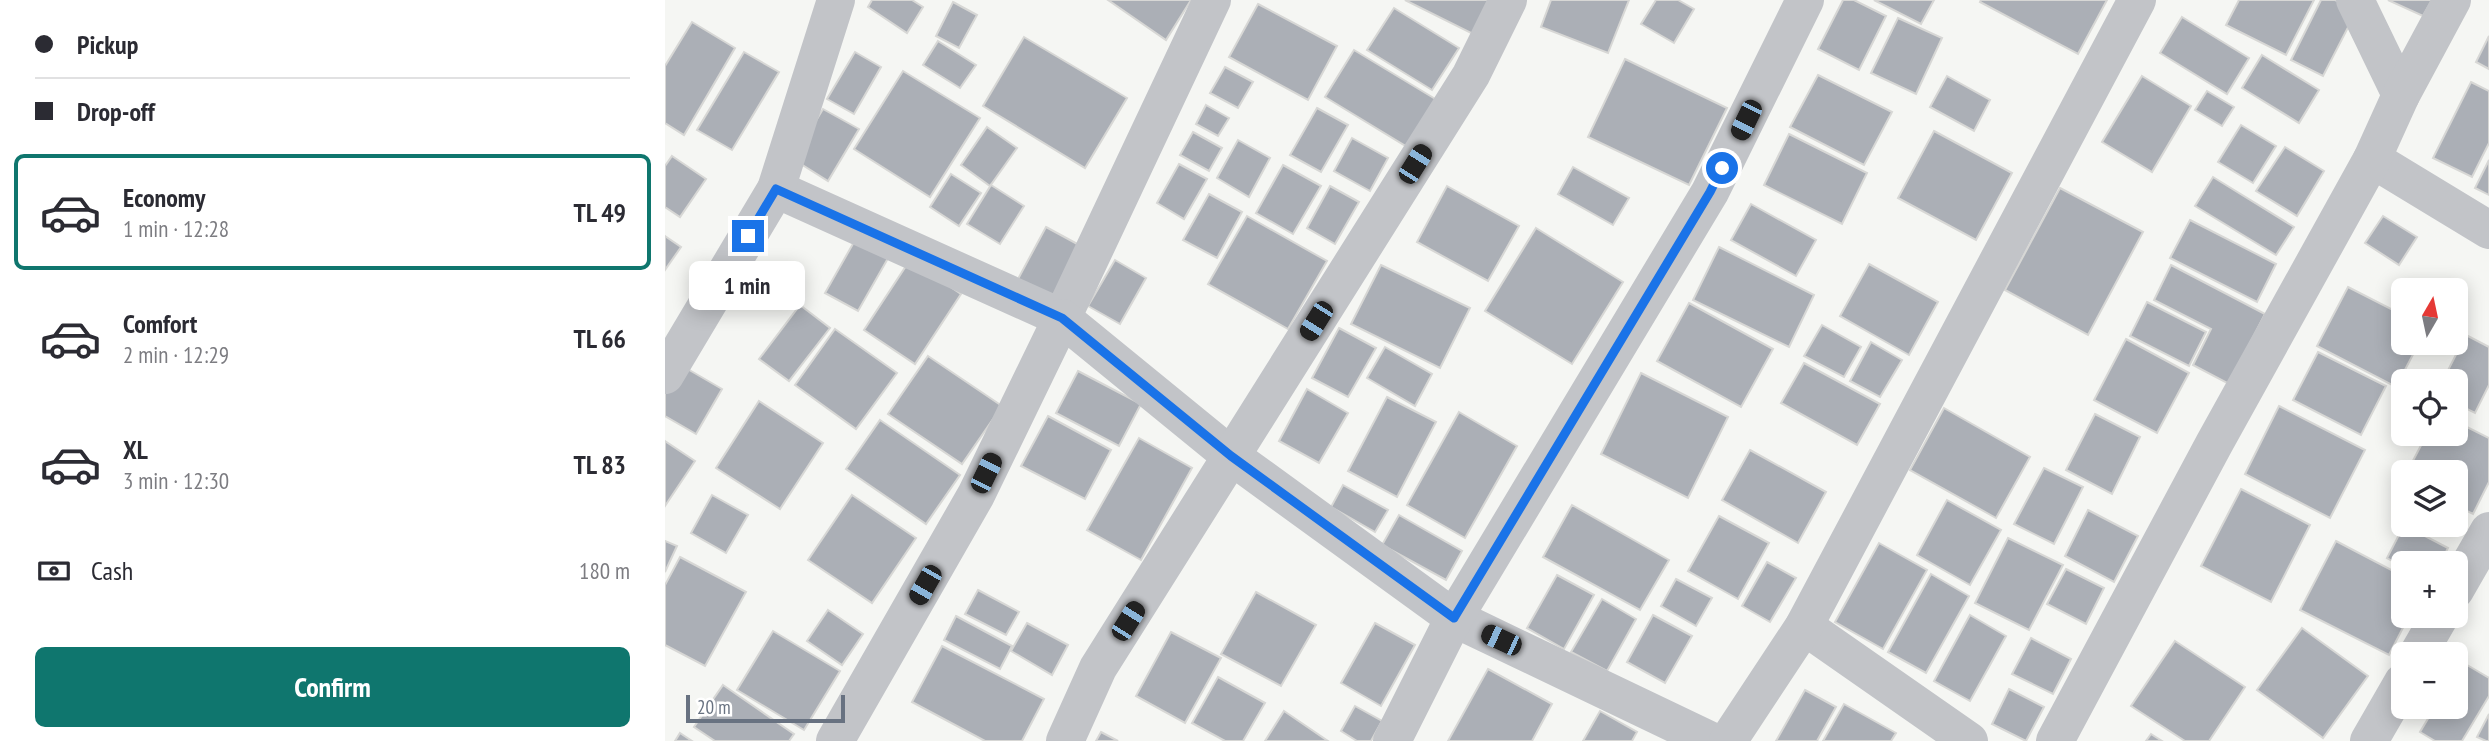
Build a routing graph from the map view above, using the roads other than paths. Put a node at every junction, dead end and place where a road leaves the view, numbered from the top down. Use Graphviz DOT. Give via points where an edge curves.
graph roads {
  1 [pos="837,0"];
  2 [pos="1212,0"];
  3 [pos="1508,0"];
  4 [pos="1805,0"];
  5 [pos="2137,0"];
  6 [pos="2355,0"];
  7 [pos="2452,0"];
  8 [pos="2401,95"];
  9 [pos="2372,159"];
  10 [pos="776,189"];
  11 [pos="2489,230"];
  12 [pos="1062,318"];
  13 [pos="665,375"];
  14 [pos="1231,456"];
  15 [pos="2489,531"];
  16 [pos="2468,567"];
  17 [pos="1454,618"];
  18 [pos="1804,626"];
  19 [pos="2391,703"];
  20 [pos="835,741"];
  21 [pos="1066,741"];
  22 [pos="1392,741"];
  23 [pos="1711,741"];
  24 [pos="1728,741"];
  25 [pos="1969,741"];
  26 [pos="2055,741"];
  27 [pos="2369,741"];
  1 -- 10 [label="street"];
  2 -- 12 [label="street"];
  3 -- 14 [label="street" via="1471,75"];
  4 -- 17 [label="street" via="1710,192"];
  5 -- 18 [label="street"];
  6 -- 8 [label="street"];
  7 -- 8 [label="street"];
  8 -- 9 [label="street"];
  9 -- 11 [label="street"];
  9 -- 26 [label="street"];
  10 -- 12 [label="street"];
  10 -- 13 [label="street"];
  12 -- 14 [label="street"];
  12 -- 20 [label="street" via="976,495"];
  14 -- 17 [label="street"];
  14 -- 21 [label="street" via="1098,668"];
  15 -- 16 [label="street"];
  17 -- 22 [label="street"];
  17 -- 23 [label="street"];
  18 -- 24 [label="street"];
  18 -- 25 [label="street"];
  19 -- 27 [label="street"];
}
